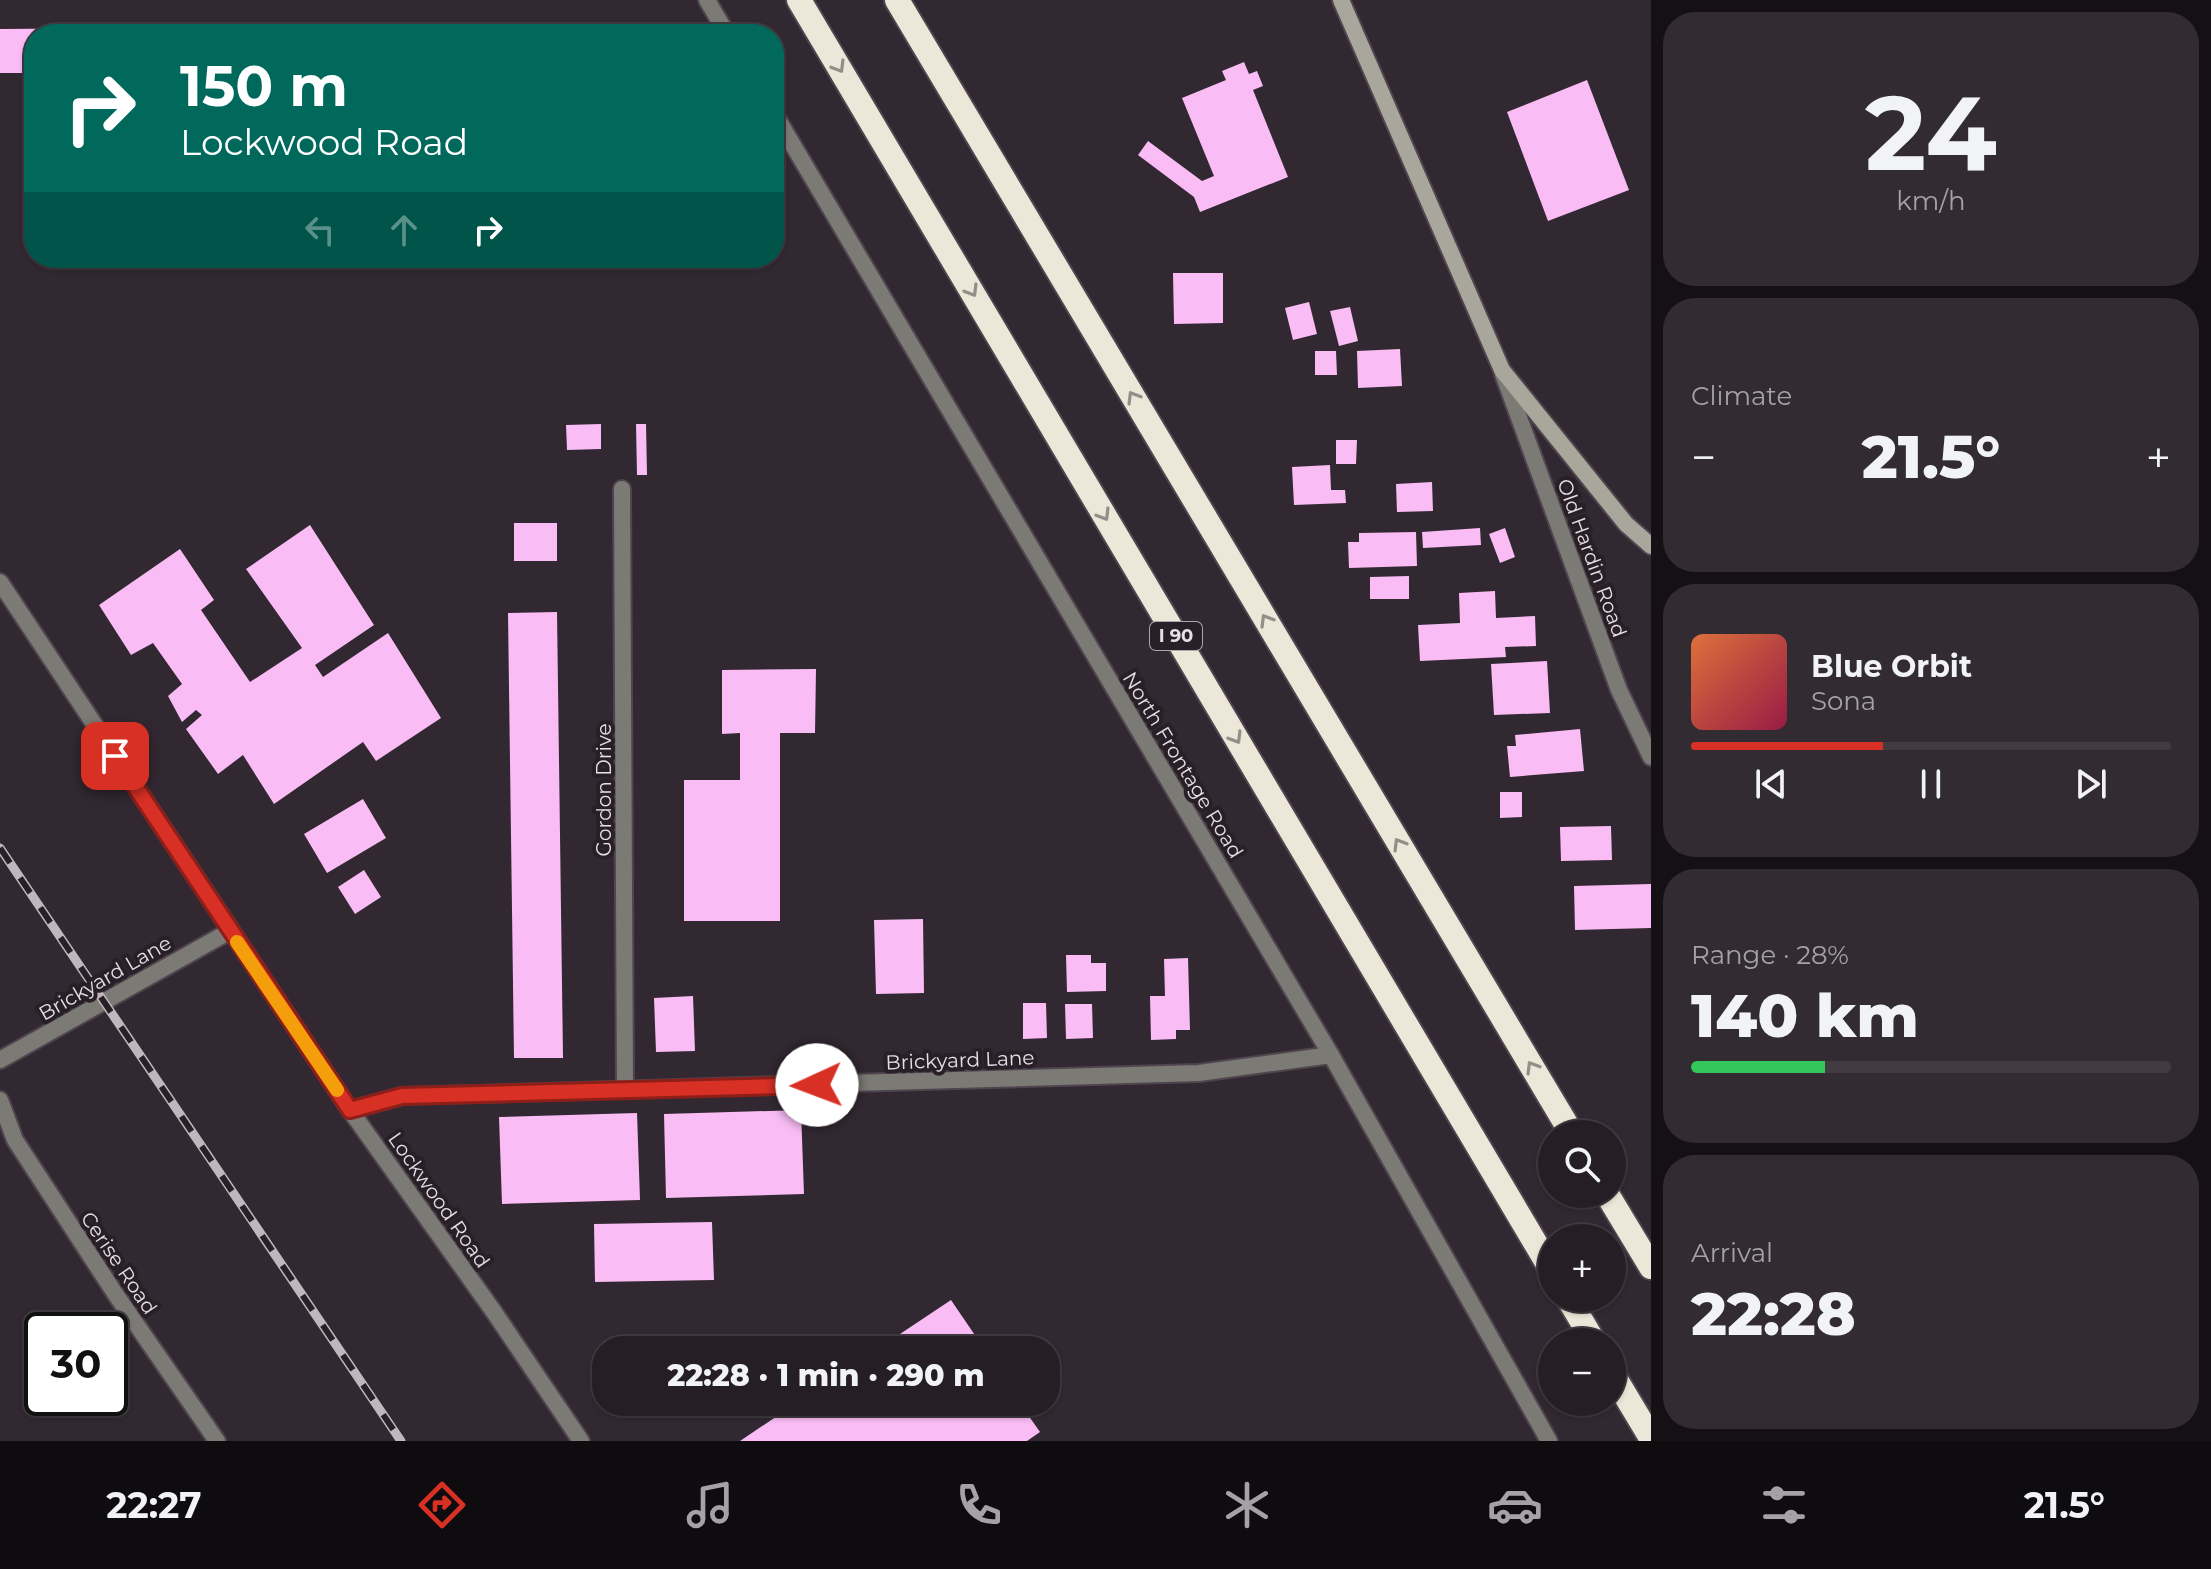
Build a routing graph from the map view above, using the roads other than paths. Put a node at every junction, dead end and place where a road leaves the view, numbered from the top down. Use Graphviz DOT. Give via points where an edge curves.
graph roads {
  1 [pos="707,0"];
  2 [pos="799,0"];
  3 [pos="897,0"];
  4 [pos="1341,0"];
  5 [pos="721,24"];
  6 [pos="784,130"];
  7 [pos="1502,370"];
  8 [pos="622,489"];
  9 [pos="1651,546"];
  10 [pos="0,582"];
  11 [pos="1651,757"];
  12 [pos="230,931"];
  13 [pos="1331,1055"];
  14 [pos="0,1060"];
  15 [pos="625,1090"];
  16 [pos="0,1100"];
  17 [pos="350,1110"];
  18 [pos="1564,1120"];
  19 [pos="1615,1208"];
  20 [pos="1538,1247"];
  21 [pos="1651,1267"];
  22 [pos="1626,1396"];
  23 [pos="1651,1438"];
  24 [pos="217,1441"];
  25 [pos="581,1441"];
  26 [pos="1549,1441"];
  1 -- 5 [label="street"];
  2 -- 20 [label="highway, I 90, one-way"];
  18 -- 3 [label="highway, one-way"];
  4 -- 7 [label="main road, Old Hardin Road"];
  6 -- 13 [label="street, North Frontage Road"];
  7 -- 9 [label="main road, Old Hardin Road" via="1626,524"];
  7 -- 11 [label="street, Old Hardin Road" via="1619,690"];
  8 -- 15 [label="street, Gordon Drive"];
  10 -- 12 [label="street, Lockwood Road"];
  12 -- 14 [label="street, Brickyard Lane"];
  12 -- 17 [label="street, Lockwood Road"];
  13 -- 15 [label="street, Brickyard Lane" via="1199,1073"];
  13 -- 26 [label="street, North Frontage Road"];
  15 -- 17 [label="street, Brickyard Lane" via="402,1096"];
  16 -- 24 [label="street, Cerise Road" via="15,1140"];
  17 -- 25 [label="street, Lockwood Road"];
  19 -- 21 [label="highway"];
  22 -- 23 [label="highway"];
}
